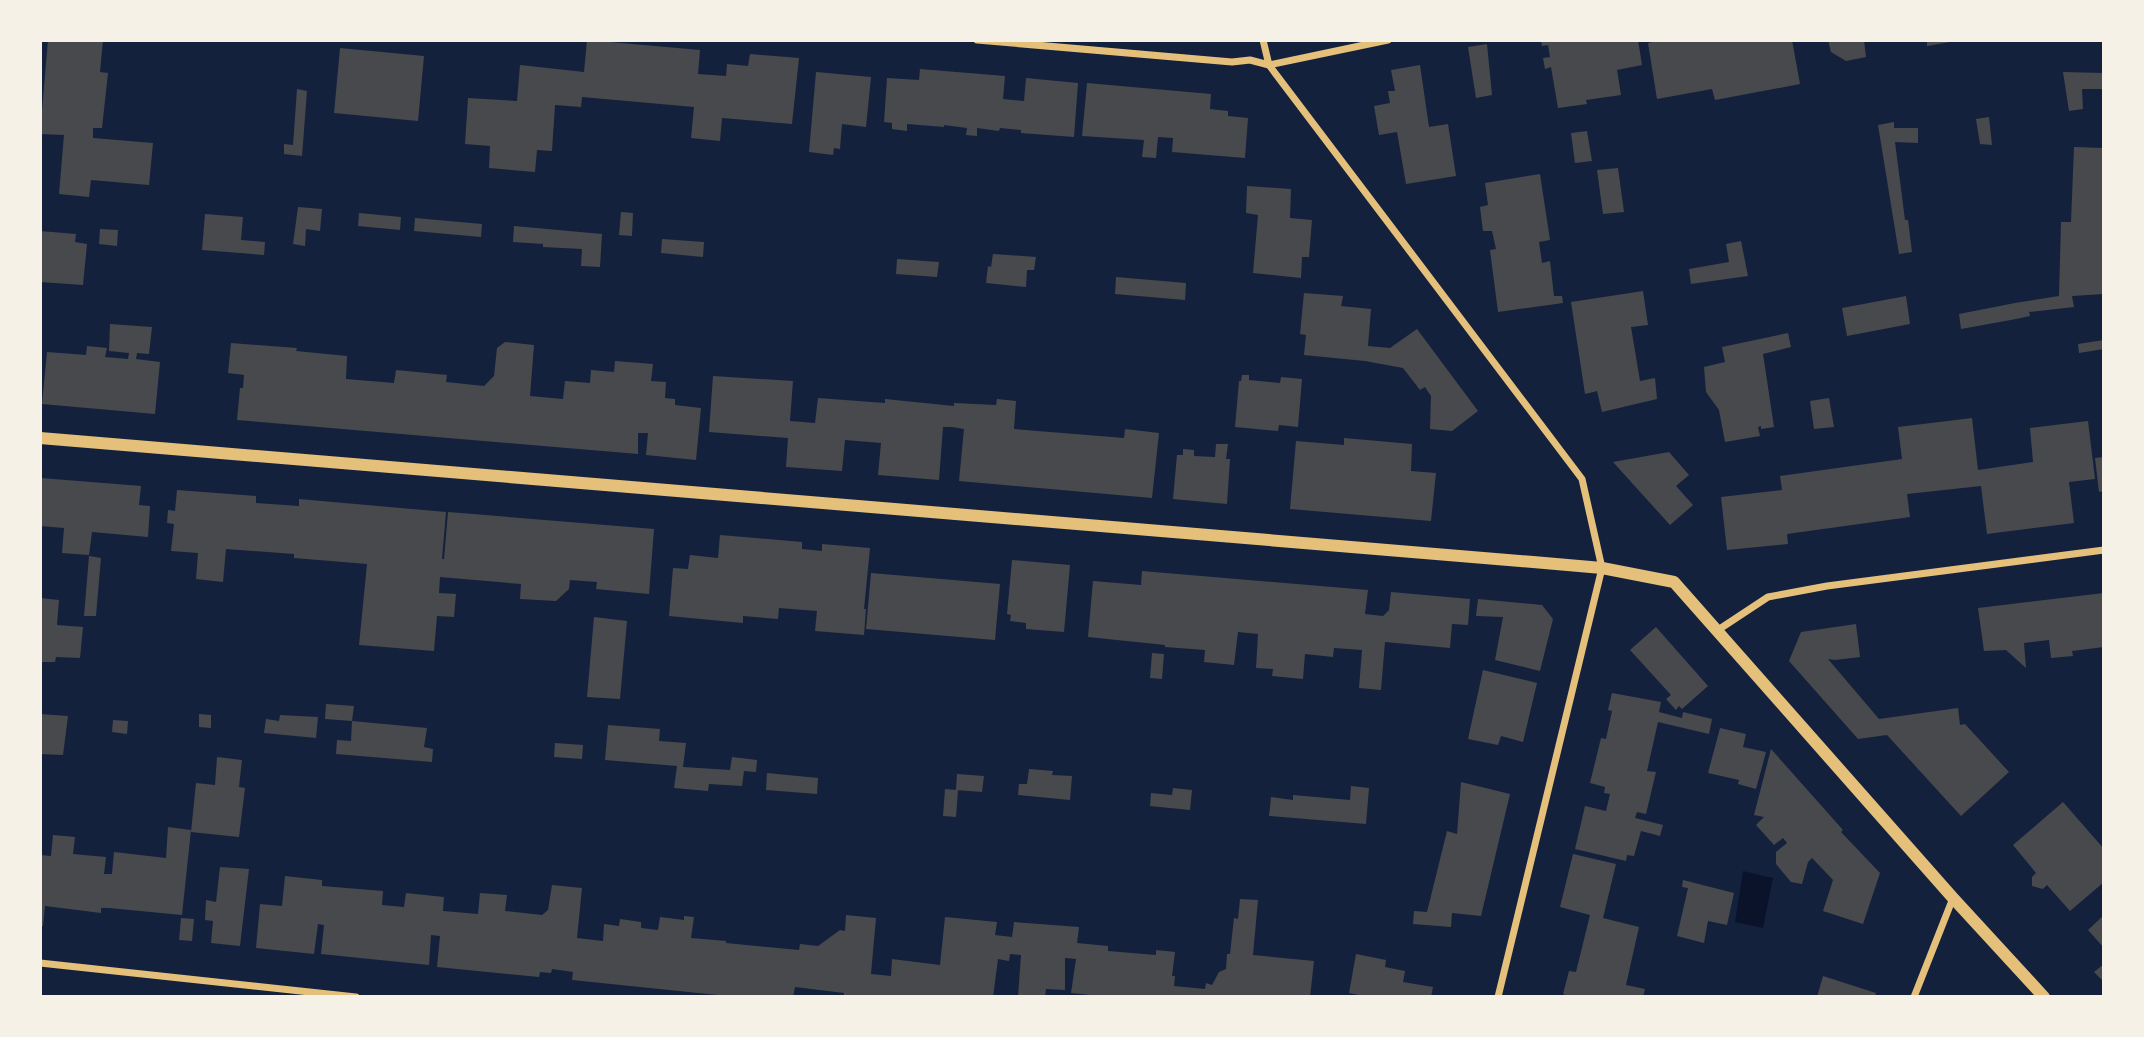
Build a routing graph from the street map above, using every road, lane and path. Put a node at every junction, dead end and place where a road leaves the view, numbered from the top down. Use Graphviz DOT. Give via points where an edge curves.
graph roads {
  1 [pos="977,40"];
  2 [pos="1263,40"];
  3 [pos="1388,40"];
  4 [pos="1269,65"];
  5 [pos="40,438"];
  6 [pos="2104,550"];
  7 [pos="1602,568"];
  8 [pos="1718,629"];
  9 [pos="1952,898"];
  10 [pos="40,963"];
  11 [pos="356,997"];
  12 [pos="1498,997"];
  13 [pos="1914,997"];
  14 [pos="2044,997"];
  1 -- 4 [label="street"];
  2 -- 4 [label="street"];
  3 -- 4 [label="street"];
  4 -- 7 [label="street" via="1583,479"];
  5 -- 7 [label="street"];
  6 -- 8 [label="street" via="1768,597"];
  7 -- 8 [label="street" via="1674,582"];
  7 -- 12 [label="street"];
  8 -- 9 [label="street"];
  9 -- 13 [label="street"];
  9 -- 14 [label="street"];
  10 -- 11 [label="street"];
}
